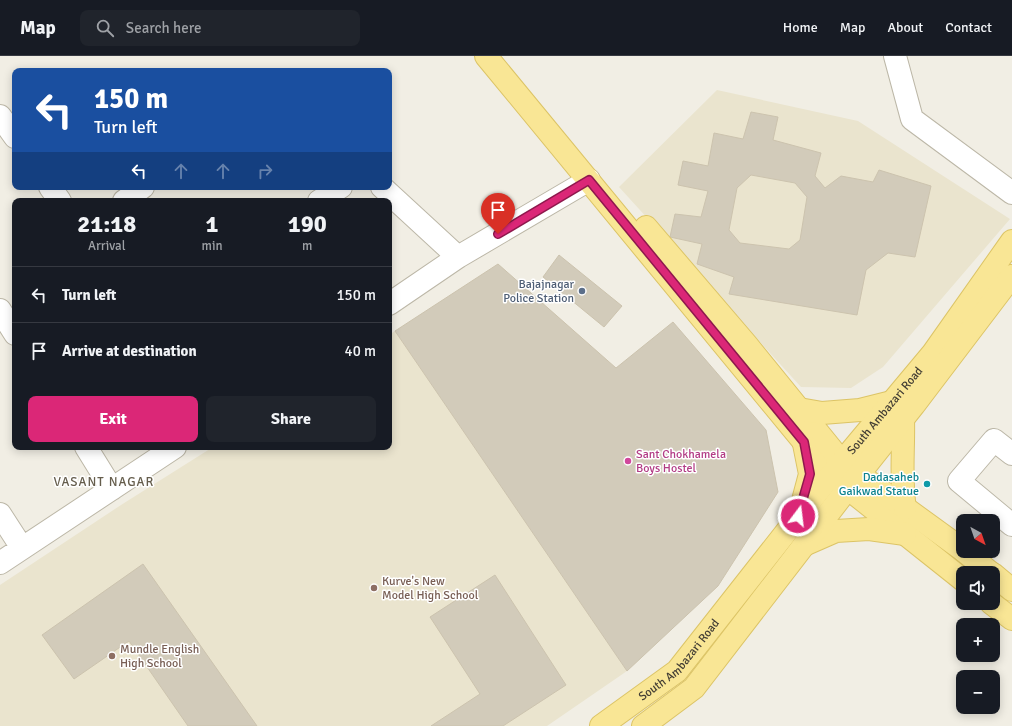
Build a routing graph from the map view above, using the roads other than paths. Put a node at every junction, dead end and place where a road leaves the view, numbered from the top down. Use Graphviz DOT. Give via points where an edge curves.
graph roads {
  1 [pos="486,56"];
  2 [pos="506,56"];
  3 [pos="895,56"];
  4 [pos="0,116"];
  5 [pos="12,133"];
  6 [pos="589,180"];
  7 [pos="139,190"];
  8 [pos="336,190"];
  9 [pos="385,190"];
  10 [pos="1012,193"];
  11 [pos="128,198"];
  12 [pos="324,198"];
  13 [pos="1012,241"];
  14 [pos="458,258"];
  15 [pos="1012,276"];
  16 [pos="392,302"];
  17 [pos="0,310"];
  18 [pos="12,329"];
  19 [pos="799,409"];
  20 [pos="897,410"];
  21 [pos="804,442"];
  22 [pos="88,450"];
  23 [pos="170,450"];
  24 [pos="1012,454"];
  25 [pos="845,475"];
  26 [pos="112,489"];
  27 [pos="905,508"];
  28 [pos="0,514"];
  29 [pos="798,516"];
  30 [pos="1012,526"];
  31 [pos="906,535"];
  32 [pos="803,545"];
  33 [pos="956,545"];
  34 [pos="22,548"];
  35 [pos="973,558"];
  36 [pos="0,563"];
  37 [pos="982,566"];
  38 [pos="956,574"];
  39 [pos="1000,580"];
  40 [pos="1012,590"];
  41 [pos="1000,610"];
  42 [pos="1012,620"];
  43 [pos="601,726"];
  44 [pos="643,726"];
  1 -- 6 [label="main road"];
  2 -- 19 [label="main road" via="583,152"];
  3 -- 10 [label="street" via="912,119"];
  4 -- 5 [label="street"];
  6 -- 14 [label="street"];
  6 -- 21 [label="main road"];
  7 -- 11 [label="street"];
  8 -- 12 [label="street"];
  9 -- 14 [label="street"];
  13 -- 20 [label="main road, South Ambazari Road" via="933,353"];
  14 -- 16 [label="street"];
  15 -- 20 [label="main road, South Ambazari Road"];
  17 -- 18 [label="street"];
  19 -- 20 [label="main road" via="822,413"];
  19 -- 25 [label="main road"];
  20 -- 25 [label="main road, South Ambazari Road"];
  20 -- 27 [label="main road" via="904,444"];
  21 -- 25 [label="main road"];
  21 -- 29 [label="main road" via="810,474"];
  22 -- 26 [label="street"];
  23 -- 26 [label="street"];
  24 -- 30 [label="street" via="994,440 960,481"];
  25 -- 27 [label="main road"];
  25 -- 29 [label="main road, South Ambazari Road"];
  25 -- 31 [label="main road"];
  25 -- 32 [label="main road, South Ambazari Road"];
  26 -- 34 [label="street"];
  27 -- 33 [label="main road"];
  28 -- 34 [label="street"];
  29 -- 43 [label="main road, South Ambazari Road" via="677,671"];
  31 -- 32 [label="main road" via="869,529 836,531"];
  31 -- 38 [label="main road"];
  32 -- 44 [label="main road, South Ambazari Road" via="694,688"];
  34 -- 36 [label="street"];
  35 -- 37 [label="main road"];
  39 -- 40 [label="main road"];
  41 -- 42 [label="main road"];
}
